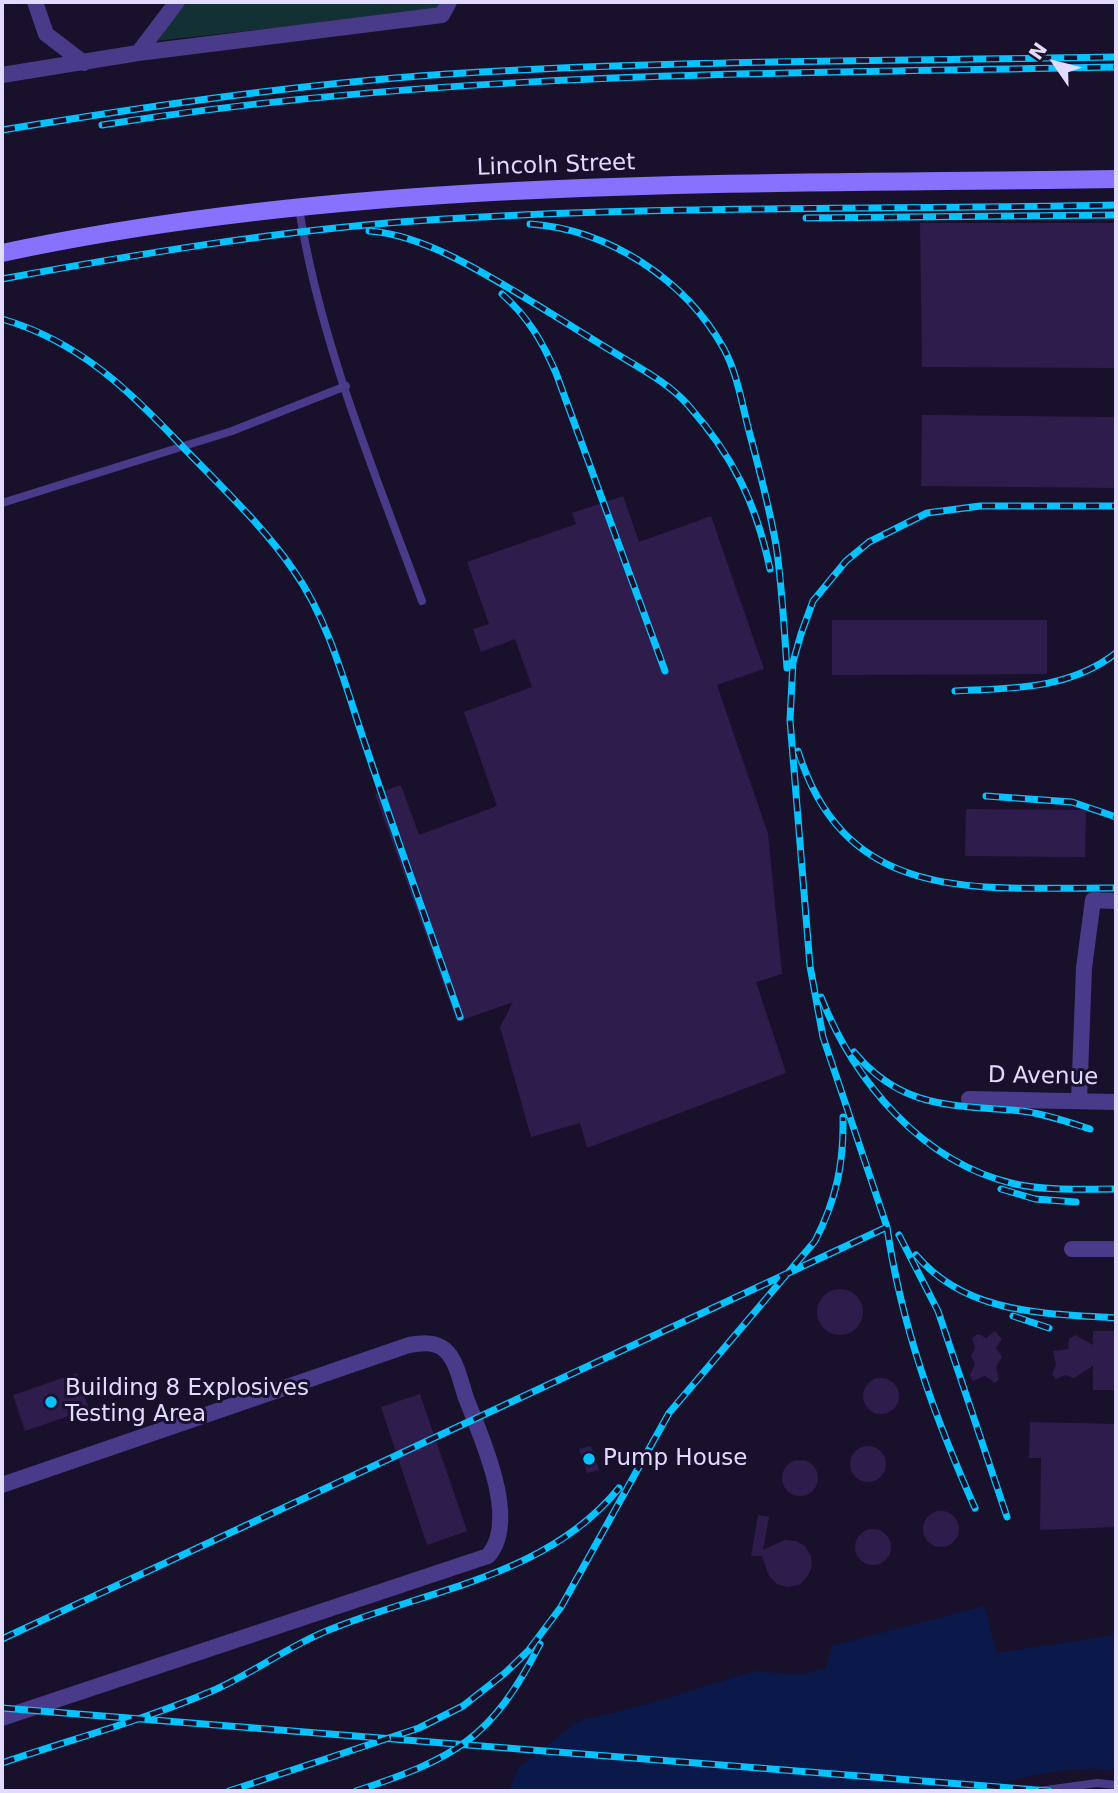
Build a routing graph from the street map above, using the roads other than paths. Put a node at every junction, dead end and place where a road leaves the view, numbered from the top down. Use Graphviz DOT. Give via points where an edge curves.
graph roads {
  1 [pos="35,2"];
  2 [pos="177,2"];
  3 [pos="446,8"];
  4 [pos="138,53"];
  5 [pos="84,63"];
  6 [pos="2,75"];
  7 [pos="1116,179"];
  8 [pos="299,208"];
  9 [pos="2,253"];
  10 [pos="346,386"];
  11 [pos="2,503"];
  12 [pos="422,601"];
  13 [pos="1116,901"];
  14 [pos="969,1099"];
  15 [pos="1079,1101"];
  16 [pos="1116,1102"];
  17 [pos="1072,1249"];
  18 [pos="1116,1249"];
  19 [pos="2,1485"];
  20 [pos="2,1718"];
  21 [pos="1116,1785"];
  22 [pos="1039,1791"];
  1 -- 5 [label="street" via="46,34"];
  2 -- 4 [label="street"];
  3 -- 4 [label="street"];
  4 -- 5 [label="street"];
  5 -- 6 [label="street"];
  7 -- 8 [label="main road, Lincoln Street" via="590,188"];
  8 -- 9 [label="main road, Lincoln Street"];
  8 -- 10 [label="lane" via="307,264"];
  10 -- 11 [label="lane" via="232,431"];
  10 -- 12 [label="lane"];
  13 -- 15 [label="street" via="1093,900 1084,968"];
  14 -- 15 [label="street, D Avenue"];
  15 -- 16 [label="street, D Avenue"];
  17 -- 18 [label="street"];
  19 -- 20 [label="street" via="422,1343 436,1344 452,1358 493,1470 499,1507 497,1546 488,1556"];
  21 -- 22 [label="lane"];
}
